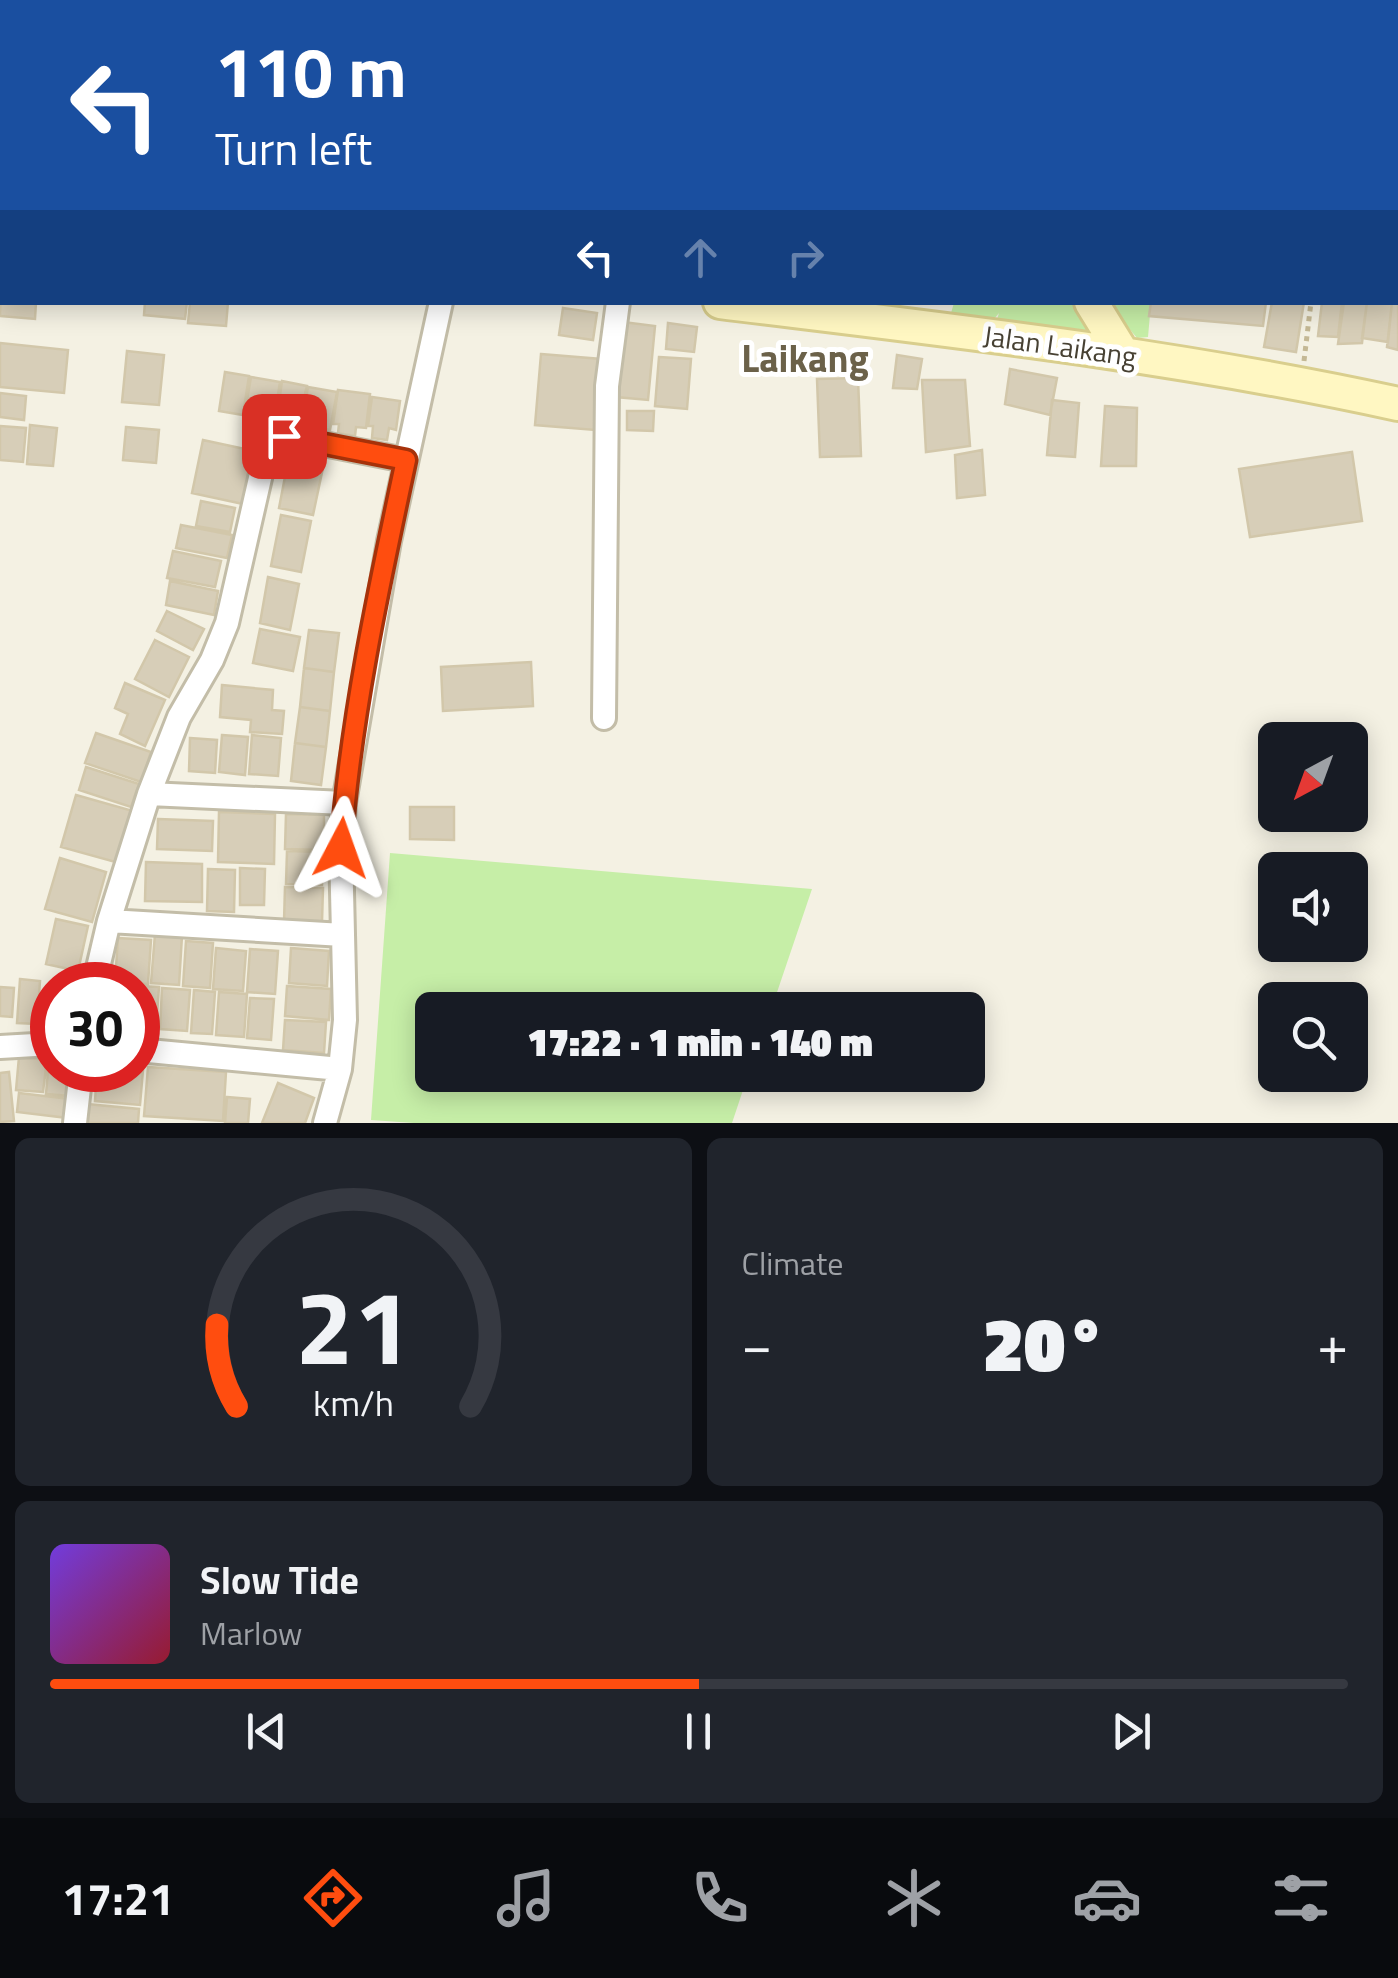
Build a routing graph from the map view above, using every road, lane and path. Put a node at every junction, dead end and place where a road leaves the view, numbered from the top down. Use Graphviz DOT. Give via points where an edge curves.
graph roads {
  1 [pos="440,305"];
  2 [pos="618,305"];
  3 [pos="768,305"];
  4 [pos="1093,305"];
  5 [pos="1310,305"];
  6 [pos="913,314"];
  7 [pos="1123,354"];
  8 [pos="1302,384"];
  9 [pos="1398,404"];
  10 [pos="406,460"];
  11 [pos="604,718"];
  12 [pos="149,794"];
  13 [pos="344,802"];
  14 [pos="108,921"];
  15 [pos="343,935"];
  16 [pos="99,962"];
  17 [pos="30,1045"];
  18 [pos="0,1047"];
  19 [pos="160,1052"];
  20 [pos="340,1070"];
  21 [pos="79,1092"];
  22 [pos="75,1123"];
  23 [pos="325,1123"];
  1 -- 10 [label="street"];
  2 -- 11 [label="street" via="607,386"];
  3 -- 6 [label="main road, Jalan Laikang"];
  4 -- 7 [label="main road"];
  5 -- 8 [label="path"];
  6 -- 7 [label="main road, Jalan Laikang"];
  7 -- 8 [label="main road, Jalan Laikang"];
  8 -- 9 [label="main road, Jalan Laikang"];
  10 -- 12 [label="street" via="284,436 268,443 226,622"];
  10 -- 13 [label="street"];
  12 -- 13 [label="street"];
  12 -- 14 [label="street"];
  13 -- 15 [label="street"];
  14 -- 15 [label="street"];
  14 -- 16 [label="street"];
  15 -- 20 [label="street"];
  17 -- 18 [label="street"];
  19 -- 20 [label="street"];
  20 -- 23 [label="street"];
  21 -- 22 [label="street"];
}
